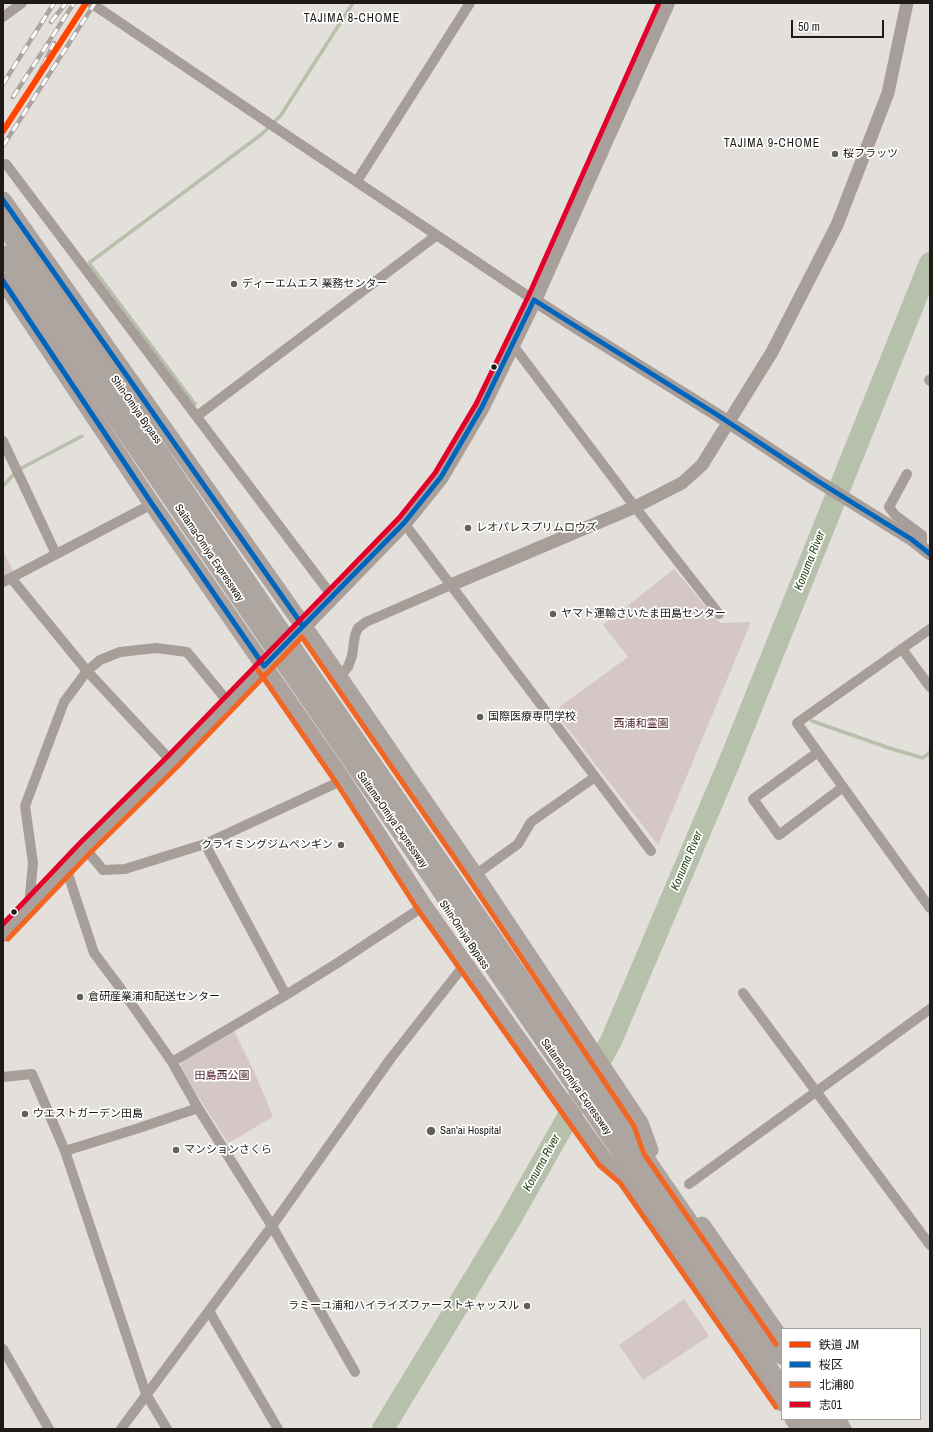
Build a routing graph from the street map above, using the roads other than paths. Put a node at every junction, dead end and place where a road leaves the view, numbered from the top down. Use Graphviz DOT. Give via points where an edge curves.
graph roads {
  1 [pos="22,3"];
  2 [pos="91,3"];
  3 [pos="470,3"];
  4 [pos="666,3"];
  5 [pos="907,3"];
  6 [pos="3,17"];
  7 [pos="6,164"];
  8 [pos="357,181"];
  9 [pos="3,200"];
  10 [pos="3,216"];
  11 [pos="3,224"];
  12 [pos="437,235"];
  13 [pos="3,254"];
  14 [pos="3,264"];
  15 [pos="3,281"];
  16 [pos="534,300"];
  17 [pos="512,344"];
  18 [pos="197,416"];
  19 [pos="728,422"];
  20 [pos="3,441"];
  21 [pos="907,474"];
  22 [pos="152,504"];
  23 [pos="635,508"];
  24 [pos="404,523"];
  25 [pos="926,551"];
  26 [pos="56,554"];
  27 [pos="7,580"];
  28 [pos="451,585"];
  29 [pos="332,596"];
  30 [pos="270,604"];
  31 [pos="719,614"];
  32 [pos="249,622"];
  33 [pos="303,626"];
  34 [pos="930,629"];
  35 [pos="902,649"];
  36 [pos="264,666"];
  37 [pos="87,671"];
  38 [pos="320,677"];
  39 [pos="338,678"];
  40 [pos="930,687"];
  41 [pos="300,694"];
  42 [pos="229,703"];
  43 [pos="818,752"];
  44 [pos="172,762"];
  45 [pos="595,777"];
  46 [pos="342,780"];
  47 [pos="843,787"];
  48 [pos="205,844"];
  49 [pos="85,848"];
  50 [pos="651,851"];
  51 [pos="66,868"];
  52 [pos="475,875"];
  53 [pos="424,906"];
  54 [pos="29,908"];
  55 [pos="930,908"];
  56 [pos="3,934"];
  57 [pos="464,964"];
  58 [pos="743,993"];
  59 [pos="286,995"];
  60 [pos="930,1009"];
  61 [pos="584,1050"];
  62 [pos="172,1062"];
  63 [pos="3,1077"];
  64 [pos="561,1089"];
  65 [pos="816,1092"];
  66 [pos="198,1108"];
  67 [pos="65,1151"];
  68 [pos="689,1184"];
  69 [pos="272,1226"];
  70 [pos="930,1245"];
  71 [pos="209,1312"];
  72 [pos="781,1339"];
  73 [pos="3,1349"];
  74 [pos="781,1355"];
  75 [pos="355,1372"];
  76 [pos="781,1386"];
  77 [pos="146,1394"];
  78 [pos="781,1402"];
  79 [pos="794,1420"];
  80 [pos="805,1420"];
  81 [pos="827,1420"];
  82 [pos="837,1420"];
  83 [pos="49,1429"];
  84 [pos="120,1429"];
  85 [pos="167,1429"];
  86 [pos="278,1429"];
  87 [pos="800,1429"];
  88 [pos="811,1429"];
  89 [pos="832,1429"];
  90 [pos="843,1429"];
  1 -- 6 [label="street"];
  2 -- 8 [label="street"];
  3 -- 8 [label="street"];
  4 -- 16 [label="main road"];
  5 -- 19 [label="street" via="888,93 837,225 772,352"];
  7 -- 18 [label="street"];
  8 -- 12 [label="street"];
  9 -- 33 [label="highway"];
  10 -- 30 [label="highway, Shin-Omiya Bypass"];
  11 -- 74 [label="highway, Saitama-Omiya Expressway, bridge"];
  12 -- 16 [label="street"];
  12 -- 18 [label="street"];
  13 -- 76 [label="highway, Saitama-Omiya Expressway, bridge"];
  14 -- 32 [label="highway"];
  15 -- 22 [label="highway, Shin-Omiya Bypass"];
  16 -- 17 [label="main road"];
  16 -- 19 [label="street"];
  17 -- 23 [label="street"];
  17 -- 24 [label="main road" via="458,450 441,477"];
  18 -- 29 [label="street"];
  19 -- 23 [label="street" via="702,465 682,483"];
  19 -- 25 [label="street"];
  20 -- 26 [label="street"];
  21 -- 25 [label="street" via="889,507 895,515 922,535"];
  22 -- 26 [label="street"];
  22 -- 36 [label="highway, Shin-Omiya Bypass"];
  23 -- 28 [label="street"];
  23 -- 31 [label="street"];
  24 -- 28 [label="street"];
  24 -- 29 [label="main road"];
  26 -- 27 [label="street"];
  27 -- 37 [label="street"];
  28 -- 39 [label="street" via="366,622 358,628 348,667"];
  28 -- 45 [label="street"];
  29 -- 33 [label="main road"];
  33 -- 36 [label="main road"];
  33 -- 39 [label="highway"];
  34 -- 35 [label="street"];
  35 -- 40 [label="street"];
  35 -- 43 [label="street" via="798,723"];
  36 -- 42 [label="main road"];
  36 -- 46 [label="highway, Shin-Omiya Bypass"];
  37 -- 42 [label="street" via="100,660 120,652 156,648 187,652"];
  37 -- 44 [label="street"];
  37 -- 54 [label="street" via="64,702 25,806 33,863"];
  38 -- 61 [label="highway"];
  39 -- 52 [label="highway"];
  41 -- 64 [label="highway, Shin-Omiya Bypass"];
  42 -- 44 [label="main road"];
  43 -- 47 [label="street"];
  43 -- 47 [label="street" via="753,799 779,835"];
  44 -- 49 [label="main road"];
  45 -- 50 [label="street"];
  45 -- 52 [label="street" via="531,822 518,844"];
  46 -- 48 [label="street"];
  46 -- 53 [label="highway, Shin-Omiya Bypass"];
  47 -- 55 [label="street"];
  48 -- 49 [label="street" via="125,869 103,870"];
  48 -- 59 [label="street"];
  49 -- 51 [label="main road"];
  51 -- 54 [label="main road"];
  51 -- 62 [label="street" via="94,953"];
  52 -- 61 [label="highway"];
  53 -- 57 [label="highway, Shin-Omiya Bypass"];
  53 -- 59 [label="street"];
  54 -- 56 [label="main road"];
  57 -- 64 [label="highway, Shin-Omiya Bypass"];
  57 -- 69 [label="street" via="391,1058"];
  58 -- 65 [label="street"];
  59 -- 62 [label="street"];
  60 -- 65 [label="street"];
  61 -- 72 [label="highway" via="612,1091 640,1123 650,1150"];
  62 -- 66 [label="street"];
  63 -- 67 [label="street" via="32,1074"];
  64 -- 78 [label="highway, Shin-Omiya Bypass" via="590,1131 605,1161 625,1178"];
  65 -- 68 [label="street"];
  65 -- 70 [label="street"];
  66 -- 67 [label="street"];
  66 -- 69 [label="street"];
  67 -- 77 [label="street"];
  69 -- 71 [label="street"];
  69 -- 75 [label="street"];
  71 -- 77 [label="street"];
  71 -- 86 [label="street"];
  73 -- 83 [label="street"];
  77 -- 84 [label="street"];
  77 -- 85 [label="street"];
  79 -- 87 [label="highway"];
  80 -- 88 [label="highway"];
  81 -- 89 [label="highway"];
  82 -- 90 [label="highway"];
}
